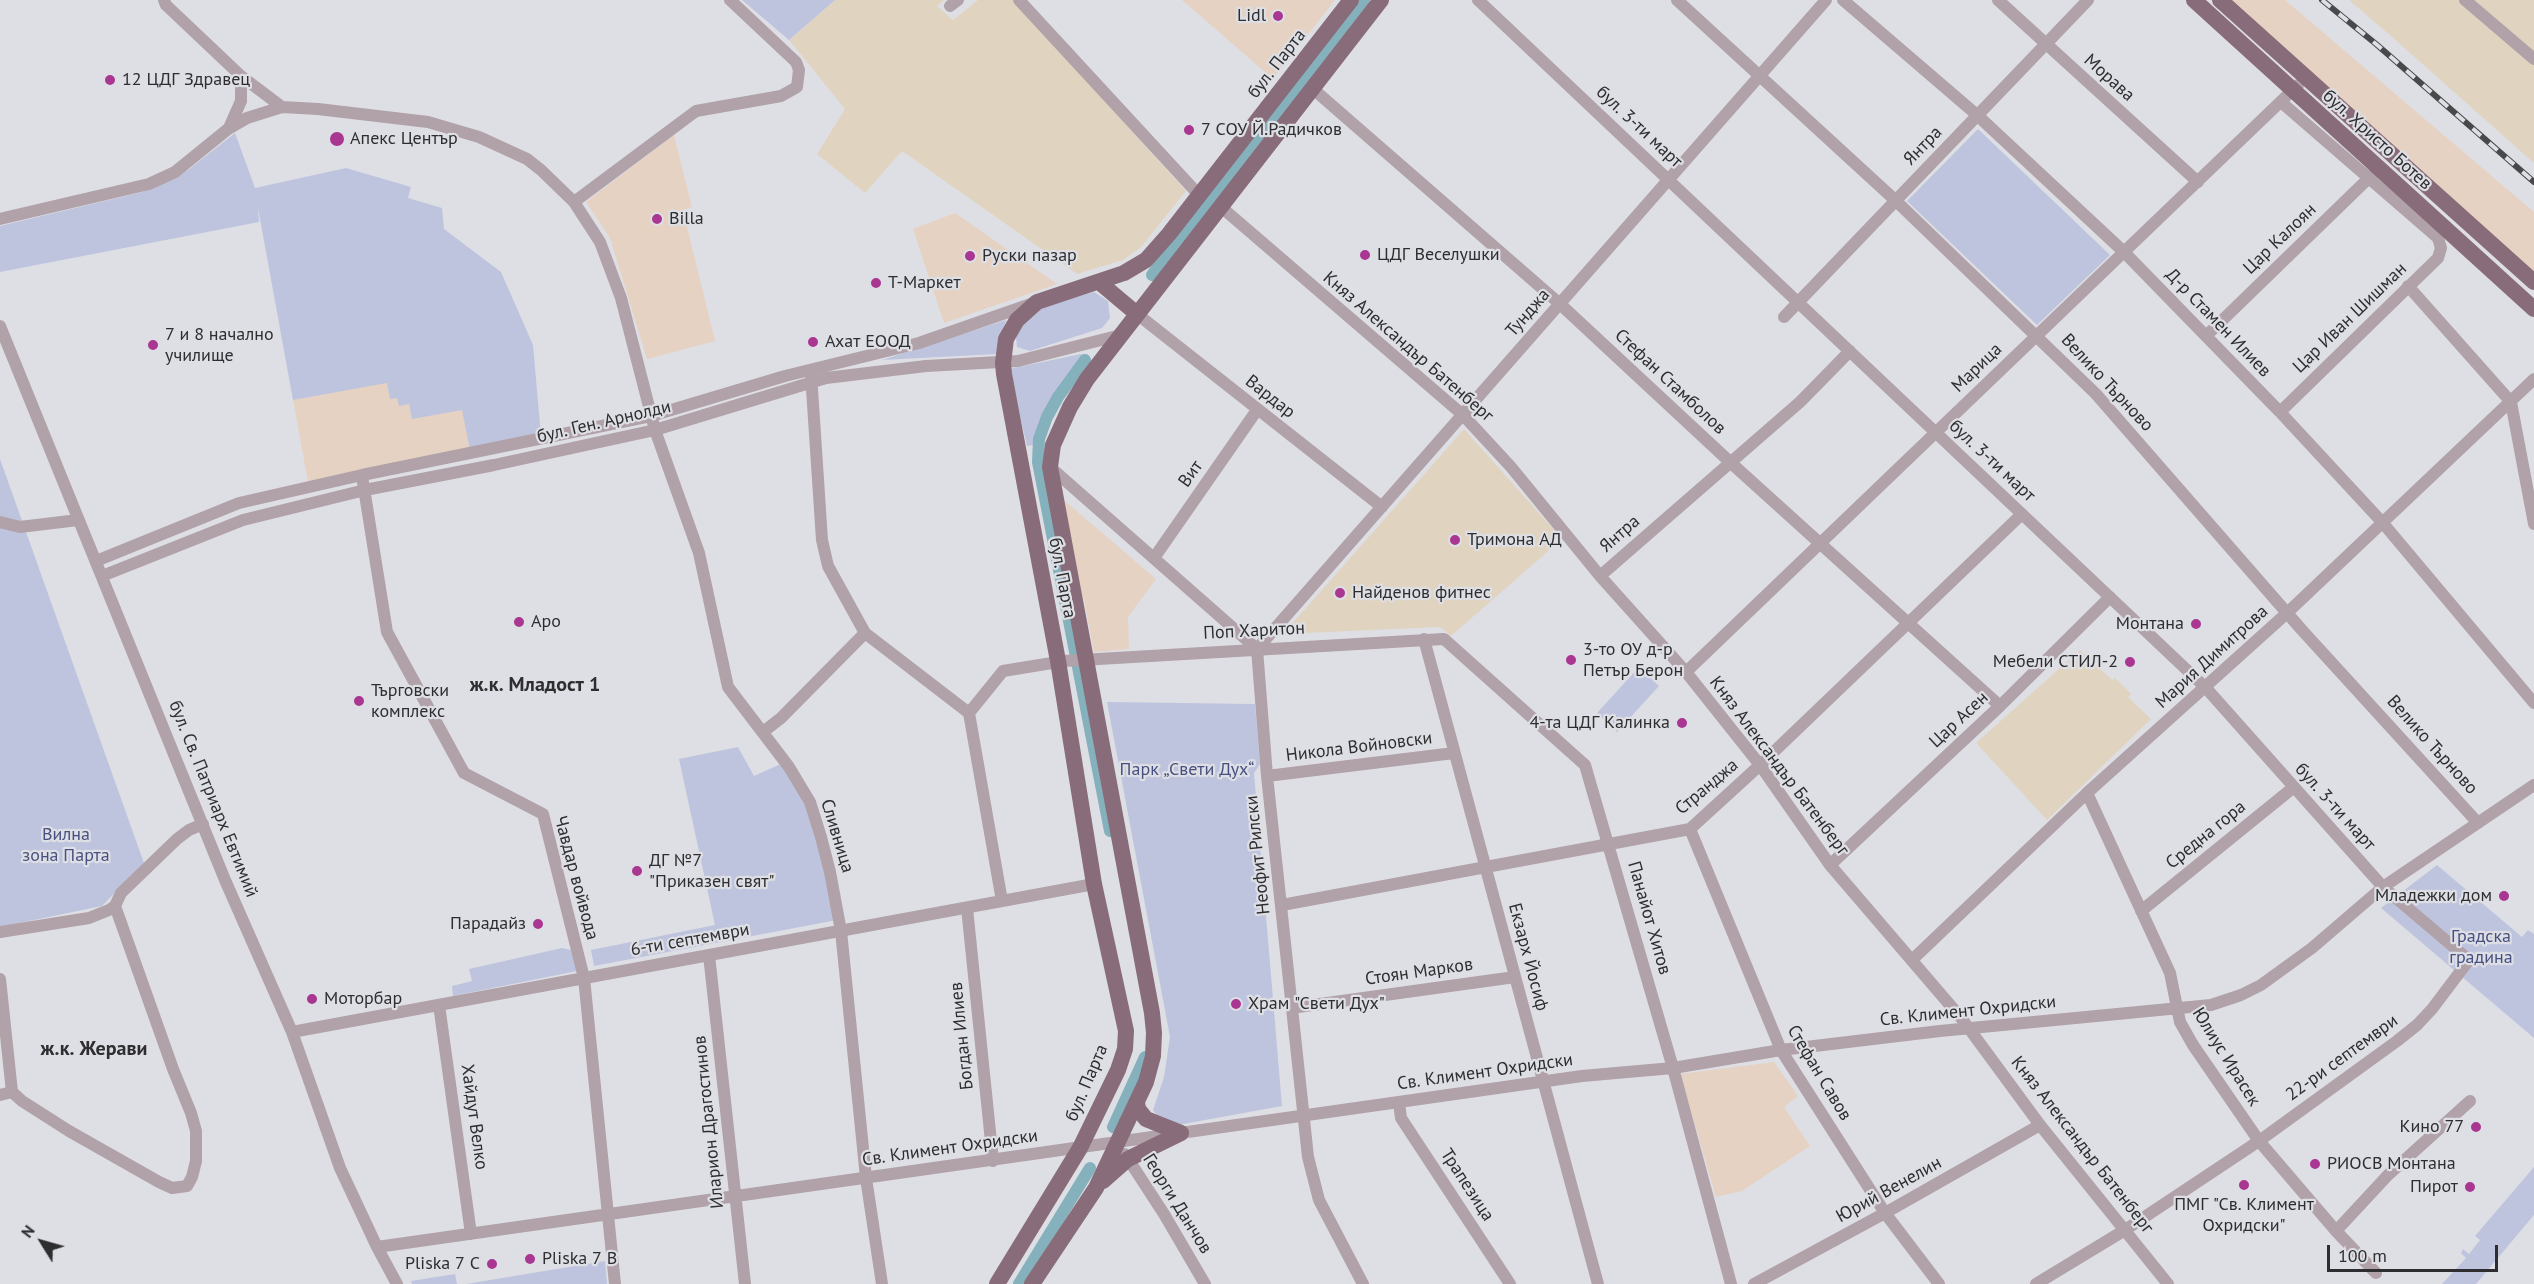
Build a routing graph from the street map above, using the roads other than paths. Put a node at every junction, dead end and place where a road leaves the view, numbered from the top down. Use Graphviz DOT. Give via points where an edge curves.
graph roads {
  1 [pos="164,0"];
  2 [pos="730,0"];
  3 [pos="1019,0"];
  4 [pos="1351,0"];
  5 [pos="1381,0"];
  6 [pos="1478,0"];
  7 [pos="1677,0"];
  8 [pos="1826,0"];
  9 [pos="1843,0"];
  10 [pos="1998,0"];
  11 [pos="2088,0"];
  12 [pos="2194,0"];
  13 [pos="2220,0"];
  14 [pos="2465,0"];
  15 [pos="2045,44"];
  16 [pos="2534,59"];
  17 [pos="241,76"];
  18 [pos="1759,76"];
  19 [pos="2307,77"];
  20 [pos="1312,88"];
  21 [pos="2293,90"];
  22 [pos="2281,102"];
  23 [pos="282,107"];
  24 [pos="1977,115"];
  25 [pos="228,129"];
  26 [pos="2373,173"];
  27 [pos="1669,180"];
  28 [pos="2198,182"];
  29 [pos="1199,195"];
  30 [pos="1896,200"];
  31 [pos="574,202"];
  32 [pos="1220,206"];
  33 [pos="0,219"];
  34 [pos="2124,252"];
  35 [pos="1099,282"];
  36 [pos="2534,282"];
  37 [pos="2408,286"];
  38 [pos="1114,297"];
  39 [pos="1037,302"];
  40 [pos="1798,302"];
  41 [pos="1560,304"];
  42 [pos="2534,309"];
  43 [pos="1137,314"];
  44 [pos="1784,317"];
  45 [pos="0,326"];
  46 [pos="1121,335"];
  47 [pos="2037,336"];
  48 [pos="2206,336"];
  49 [pos="1850,351"];
  50 [pos="1003,363"];
  51 [pos="811,376"];
  52 [pos="2534,379"];
  53 [pos="2511,402"];
  54 [pos="1257,410"];
  55 [pos="2280,412"];
  56 [pos="1463,415"];
  57 [pos="651,416"];
  58 [pos="655,430"];
  59 [pos="1936,432"];
  60 [pos="1730,462"];
  61 [pos="1050,467"];
  62 [pos="362,475"];
  63 [pos="365,490"];
  64 [pos="1382,507"];
  65 [pos="2022,514"];
  66 [pos="78,520"];
  67 [pos="0,522"];
  68 [pos="2382,522"];
  69 [pos="2534,524"];
  70 [pos="1819,544"];
  71 [pos="1154,558"];
  72 [pos="96,561"];
  73 [pos="102,576"];
  74 [pos="1600,576"];
  75 [pos="2110,597"];
  76 [pos="2288,613"];
  77 [pos="1907,622"];
  78 [pos="865,633"];
  79 [pos="1424,639"];
  80 [pos="1257,649"];
  81 [pos="1082,660"];
  82 [pos="1061,661"];
  83 [pos="1686,672"];
  84 [pos="2206,688"];
  85 [pos="2534,703"];
  86 [pos="2000,706"];
  87 [pos="969,713"];
  88 [pos="763,732"];
  89 [pos="1454,753"];
  90 [pos="1760,765"];
  91 [pos="1267,776"];
  92 [pos="2534,785"];
  93 [pos="2294,787"];
  94 [pos="2087,794"];
  95 [pos="2478,823"];
  96 [pos="203,824"];
  97 [pos="1690,829"];
  98 [pos="1609,844"];
  99 [pos="1830,866"];
  100 [pos="1485,868"];
  101 [pos="1094,884"];
  102 [pos="2383,887"];
  103 [pos="1002,901"];
  104 [pos="1282,905"];
  105 [pos="116,906"];
  106 [pos="967,908"];
  107 [pos="2141,911"];
  108 [pos="841,931"];
  109 [pos="0,932"];
  110 [pos="708,955"];
  111 [pos="1913,960"];
  112 [pos="2469,960"];
  113 [pos="584,978"];
  114 [pos="1515,978"];
  115 [pos="0,979"];
  116 [pos="439,1005"];
  117 [pos="1292,1008"];
  118 [pos="2176,1009"];
  119 [pos="1969,1029"];
  120 [pos="292,1032"];
  121 [pos="1781,1050"];
  122 [pos="1673,1068"];
  123 [pos="1543,1081"];
  124 [pos="6,1093"];
  125 [pos="2470,1101"];
  126 [pos="1137,1102"];
  127 [pos="1399,1103"];
  128 [pos="1304,1117"];
  129 [pos="2040,1125"];
  130 [pos="1181,1133"];
  131 [pos="2259,1141"];
  132 [pos="1117,1143"];
  133 [pos="1080,1148"];
  134 [pos="1128,1159"];
  135 [pos="993,1161"];
  136 [pos="866,1178"];
  137 [pos="1096,1188"];
  138 [pos="735,1197"];
  139 [pos="1885,1213"];
  140 [pos="608,1215"];
  141 [pos="2125,1230"];
  142 [pos="2336,1231"];
  143 [pos="471,1234"];
  144 [pos="377,1247"];
  145 [pos="2376,1273"];
  146 [pos="397,1284"];
  147 [pos="615,1284"];
  148 [pos="745,1284"];
  149 [pos="882,1284"];
  150 [pos="997,1284"];
  151 [pos="1032,1284"];
  152 [pos="1205,1284"];
  153 [pos="1363,1284"];
  154 [pos="1510,1284"];
  155 [pos="1598,1284"];
  156 [pos="1731,1284"];
  157 [pos="1754,1284"];
  158 [pos="1939,1284"];
  159 [pos="2036,1284"];
  160 [pos="2168,1284"];
  1 -- 17 [label="street"];
  2 -- 31 [label="street" via="796,62 800,70 797,87 781,96 696,111"];
  3 -- 29 [label="street"];
  4 -- 29 [label="main road, бул. Парта"];
  5 -- 20 [label="main road, бул. Парта"];
  6 -- 27 [label="street, бул. 3-ти март"];
  7 -- 18 [label="street, Велико Търново"];
  8 -- 18 [label="street, Тунджа"];
  9 -- 24 [label="street, Д-р Стамен Илиев"];
  10 -- 15 [label="street, Морава"];
  11 -- 15 [label="street, Янтра"];
  12 -- 21 [label="main road, бул. Христо Ботев"];
  13 -- 19 [label="main road, бул. Христо Ботев"];
  14 -- 16 [label="street"];
  15 -- 24 [label="street, Янтра"];
  15 -- 28 [label="street, Морава"];
  17 -- 23 [label="street"];
  17 -- 25 [label="street" via="241,101"];
  18 -- 27 [label="street, Тунджа"];
  18 -- 30 [label="street, Велико Търново"];
  19 -- 21 [label="street, Марица"];
  19 -- 36 [label="main road, бул. Христо Ботев"];
  20 -- 32 [label="main road, бул. Парта"];
  20 -- 41 [label="street, Стефан Стамболов"];
  21 -- 22 [label="street, Марица"];
  21 -- 26 [label="main road, бул. Христо Ботев"];
  22 -- 26 [label="street"];
  22 -- 28 [label="street, Марица"];
  23 -- 25 [label="street"];
  23 -- 31 [label="street, Сливница" via="428,122 479,137 527,159"];
  24 -- 30 [label="street, Янтра"];
  24 -- 34 [label="street, Д-р Стамен Илиев"];
  25 -- 33 [label="street" via="174,172 149,184"];
  26 -- 37 [label="street, Цар Иван Шишман" via="2438,238 2438,258"];
  26 -- 42 [label="main road, бул. Христо Ботев"];
  26 -- 48 [label="street, Цар Калоян"];
  27 -- 40 [label="street, бул. 3-ти март"];
  27 -- 41 [label="street, Тунджа"];
  28 -- 34 [label="street, Марица"];
  29 -- 35 [label="main road, бул. Парта" via="1146,261"];
  30 -- 40 [label="street, Янтра"];
  30 -- 47 [label="street, Велико Търново"];
  31 -- 57 [label="street, Сливница" via="600,242 617,287"];
  32 -- 43 [label="main road, бул. Парта"];
  32 -- 56 [label="street, Княз Александър Батенберг"];
  34 -- 47 [label="street, Марица"];
  34 -- 48 [label="street, Д-р Стамен Илиев"];
  35 -- 38 [label="main road"];
  35 -- 39 [label="main road, бул. Парта"];
  37 -- 53 [label="street"];
  37 -- 55 [label="street, Цар Иван Шишман"];
  38 -- 43 [label="main road"];
  38 -- 46 [label="main road" via="1120,310"];
  39 -- 50 [label="main road, бул. Парта" via="1011,328"];
  39 -- 51 [label="street, бул. Ген. Арнолди"];
  40 -- 44 [label="street, Янтра"];
  40 -- 49 [label="street, бул. 3-ти март"];
  41 -- 56 [label="street, Тунджа"];
  41 -- 60 [label="street, Стефан Стамболов"];
  43 -- 46 [label="main road, бул. Парта"];
  43 -- 54 [label="street, Вардар"];
  45 -- 66 [label="street, бул. Св. Патриарх Евтимий"];
  46 -- 50 [label="street, бул. Ген. Арнолди"];
  46 -- 61 [label="main road, бул. Парта" via="1070,407 1053,445"];
  47 -- 59 [label="street, Марица"];
  47 -- 76 [label="street, Велико Търново" via="2096,394"];
  48 -- 55 [label="street, Д-р Стамен Илиев"];
  49 -- 59 [label="street, бул. 3-ти март"];
  49 -- 60 [label="street, Янтра" via="1800,402"];
  50 -- 51 [label="street, бул. Ген. Арнолди"];
  50 -- 82 [label="main road, бул. Парта"];
  51 -- 57 [label="street, бул. Ген. Арнолди"];
  51 -- 58 [label="street, бул. Ген. Арнолди"];
  51 -- 78 [label="street" via="822,540 828,566"];
  52 -- 53 [label="street, Мария Димитрова"];
  53 -- 68 [label="street, Мария Димитрова"];
  53 -- 69 [label="street"];
  54 -- 64 [label="street, Вардар"];
  54 -- 71 [label="street, Вит"];
  55 -- 68 [label="street, Д-р Стамен Илиев"];
  56 -- 64 [label="street, Тунджа"];
  56 -- 74 [label="street, Княз Александър Батенберг"];
  57 -- 58 [label="street, Сливница"];
  57 -- 62 [label="street, бул. Ген. Арнолди"];
  58 -- 63 [label="street, бул. Ген. Арнолди"];
  58 -- 88 [label="street, Сливница" via="699,553 728,687"];
  59 -- 65 [label="street, бул. 3-ти март"];
  59 -- 70 [label="street, Марица"];
  60 -- 70 [label="street, Стефан Стамболов"];
  60 -- 74 [label="street, Янтра"];
  61 -- 71 [label="street"];
  61 -- 81 [label="main road, бул. Парта"];
  62 -- 63 [label="street, Чавдар войвода"];
  62 -- 72 [label="street, бул. Ген. Арнолди" via="239,503"];
  63 -- 73 [label="street, бул. Ген. Арнолди" via="243,520"];
  63 -- 113 [label="street, Чавдар войвода" via="387,632 464,773 543,814"];
  64 -- 80 [label="street, Тунджа"];
  65 -- 75 [label="street, бул. 3-ти март"];
  65 -- 77 [label="street, Странджа"];
  66 -- 67 [label="street" via="20,527"];
  66 -- 72 [label="street, бул. Св. Патриарх Евтимий"];
  68 -- 76 [label="street, Мария Димитрова"];
  68 -- 85 [label="street, Д-р Стамен Илиев"];
  70 -- 77 [label="street, Стефан Стамболов"];
  70 -- 83 [label="street, Марица"];
  71 -- 80 [label="street"];
  72 -- 73 [label="street, бул. Св. Патриарх Евтимий"];
  73 -- 96 [label="street, бул. Св. Патриарх Евтимий"];
  74 -- 83 [label="street, Княз Александър Батенберг"];
  75 -- 84 [label="street, бул. 3-ти март"];
  75 -- 86 [label="street, Цар Асен"];
  76 -- 84 [label="street, Мария Димитрова"];
  76 -- 95 [label="street, Велико Търново"];
  77 -- 86 [label="street, Стефан Стамболов"];
  77 -- 90 [label="street, Странджа"];
  78 -- 87 [label="street"];
  78 -- 88 [label="street"];
  79 -- 80 [label="street, Поп Харитон"];
  79 -- 89 [label="street, Екзарх Йосиф"];
  79 -- 98 [label="street, Панайот Хитов" via="1448,642 1582,762"];
  80 -- 81 [label="street, Поп Харитон"];
  80 -- 91 [label="street, Неофит Рилски"];
  81 -- 82 [label="street, Поп Харитон"];
  81 -- 126 [label="main road, бул. Парта" via="1152,1013 1153,1056"];
  82 -- 87 [label="street, Поп Харитон" via="1003,671"];
  82 -- 101 [label="main road, бул. Парта"];
  83 -- 90 [label="street, Княз Александър Батенберг"];
  84 -- 93 [label="street, бул. 3-ти март"];
  84 -- 94 [label="street, Мария Димитрова"];
  86 -- 99 [label="street, Цар Асен"];
  87 -- 103 [label="street"];
  88 -- 108 [label="street, Сливница" via="810,802 831,872"];
  89 -- 91 [label="street, Никола Войновски"];
  89 -- 100 [label="street, Екзарх Йосиф"];
  90 -- 97 [label="street, Странджа"];
  90 -- 99 [label="street, Княз Александър Батенберг"];
  91 -- 104 [label="street, Неофит Рилски"];
  92 -- 95 [label="street, Св. Климент Охридски"];
  93 -- 102 [label="street, бул. 3-ти март"];
  93 -- 107 [label="street, Средна гора"];
  94 -- 107 [label="street, Юлиус Ирасек"];
  94 -- 111 [label="street, Мария Димитрова"];
  95 -- 102 [label="street, Св. Климент Охридски"];
  96 -- 105 [label="street" via="177,839 121,893"];
  96 -- 120 [label="street, бул. Св. Патриарх Евтимий"];
  97 -- 98 [label="street, Странджа"];
  97 -- 121 [label="street, Стефан Савов"];
  98 -- 100 [label="street, Странджа"];
  98 -- 122 [label="street, Панайот Хитов"];
  99 -- 111 [label="street, Княз Александър Батенберг"];
  100 -- 104 [label="street, Странджа"];
  100 -- 114 [label="street, Екзарх Йосиф"];
  101 -- 103 [label="street, 6-ти септември"];
  101 -- 133 [label="main road, бул. Парта" via="1126,1031 1118,1070"];
  102 -- 112 [label="street, бул. 3-ти март"];
  102 -- 118 [label="street, Св. Климент Охридски" via="2312,948 2261,985 2211,1005"];
  103 -- 106 [label="street, 6-ти септември"];
  104 -- 117 [label="street, Неофит Рилски"];
  105 -- 109 [label="street" via="89,918"];
  105 -- 124 [label="street" via="191,1113 196,1145 187,1186 165,1185"];
  106 -- 108 [label="street, 6-ти септември"];
  106 -- 135 [label="street, Богдан Илиев"];
  107 -- 118 [label="street, Юлиус Ирасек" via="2170,974"];
  108 -- 110 [label="street, 6-ти септември"];
  108 -- 136 [label="street, Сливница"];
  110 -- 113 [label="street, 6-ти септември"];
  110 -- 138 [label="street, Иларион Драгостинов"];
  111 -- 119 [label="street, Княз Александър Батенберг"];
  112 -- 131 [label="street, 22-ри септември" via="2417,1025"];
  113 -- 116 [label="street, 6-ти септември"];
  113 -- 140 [label="street, Чавдар войвода"];
  114 -- 117 [label="street, Стоян Марков"];
  114 -- 123 [label="street, Екзарх Йосиф"];
  115 -- 124 [label="street"];
  116 -- 120 [label="street, 6-ти септември"];
  116 -- 143 [label="street, Хайдут Велко"];
  117 -- 128 [label="street, Неофит Рилски"];
  118 -- 119 [label="street, Св. Климент Охридски"];
  118 -- 131 [label="street, Юлиус Ирасек" via="2193,1045"];
  119 -- 121 [label="street, Св. Климент Охридски"];
  119 -- 129 [label="street, Княз Александър Батенберг"];
  120 -- 144 [label="street, бул. Св. Патриарх Евтимий" via="340,1168"];
  121 -- 122 [label="street, Св. Климент Охридски"];
  121 -- 139 [label="street, Стефан Савов"];
  122 -- 123 [label="street, Св. Климент Охридски"];
  122 -- 156 [label="street, Панайот Хитов"];
  123 -- 127 [label="street, Св. Климент Охридски"];
  123 -- 155 [label="street, Екзарх Йосиф"];
  125 -- 142 [label="street" via="2388,1175"];
  126 -- 130 [label="main road" via="1146,1119"];
  126 -- 132 [label="main road, бул. Парта"];
  127 -- 128 [label="street, Св. Климент Охридски"];
  127 -- 154 [label="street, Трапезица" via="1401,1118"];
  128 -- 130 [label="street, Св. Климент Охридски"];
  128 -- 153 [label="street, Неофит Рилски" via="1308,1157 1319,1200"];
  129 -- 139 [label="street, Юрий Венелин"];
  129 -- 141 [label="street, Княз Александър Батенберг"];
  130 -- 132 [label="street, Св. Климент Охридски"];
  130 -- 134 [label="main road"];
  131 -- 141 [label="street, 22-ри септември"];
  131 -- 142 [label="street, Юлиус Ирасек"];
  132 -- 133 [label="street, Св. Климент Охридски"];
  132 -- 134 [label="street, Георги Данчов"];
  132 -- 137 [label="main road, бул. Парта"];
  133 -- 135 [label="street, Св. Климент Охридски"];
  133 -- 150 [label="main road, бул. Парта"];
  134 -- 137 [label="main road"];
  134 -- 152 [label="street, Георги Данчов"];
  135 -- 136 [label="street, Св. Климент Охридски"];
  136 -- 138 [label="street, Св. Климент Охридски"];
  136 -- 149 [label="street, Сливница"];
  137 -- 151 [label="main road, бул. Парта"];
  138 -- 140 [label="street, Св. Климент Охридски"];
  138 -- 148 [label="street, Иларион Драгостинов"];
  139 -- 157 [label="street, Юрий Венелин"];
  139 -- 158 [label="street, Стефан Савов"];
  140 -- 143 [label="street, Св. Климент Охридски"];
  140 -- 147 [label="street, Чавдар войвода"];
  141 -- 159 [label="street, 22-ри септември"];
  141 -- 160 [label="street, Княз Александър Батенберг"];
  142 -- 145 [label="street, Юлиус Ирасек"];
  143 -- 144 [label="street, Св. Климент Охридски"];
  144 -- 146 [label="street, бул. Св. Патриарх Евтимий"];
}
